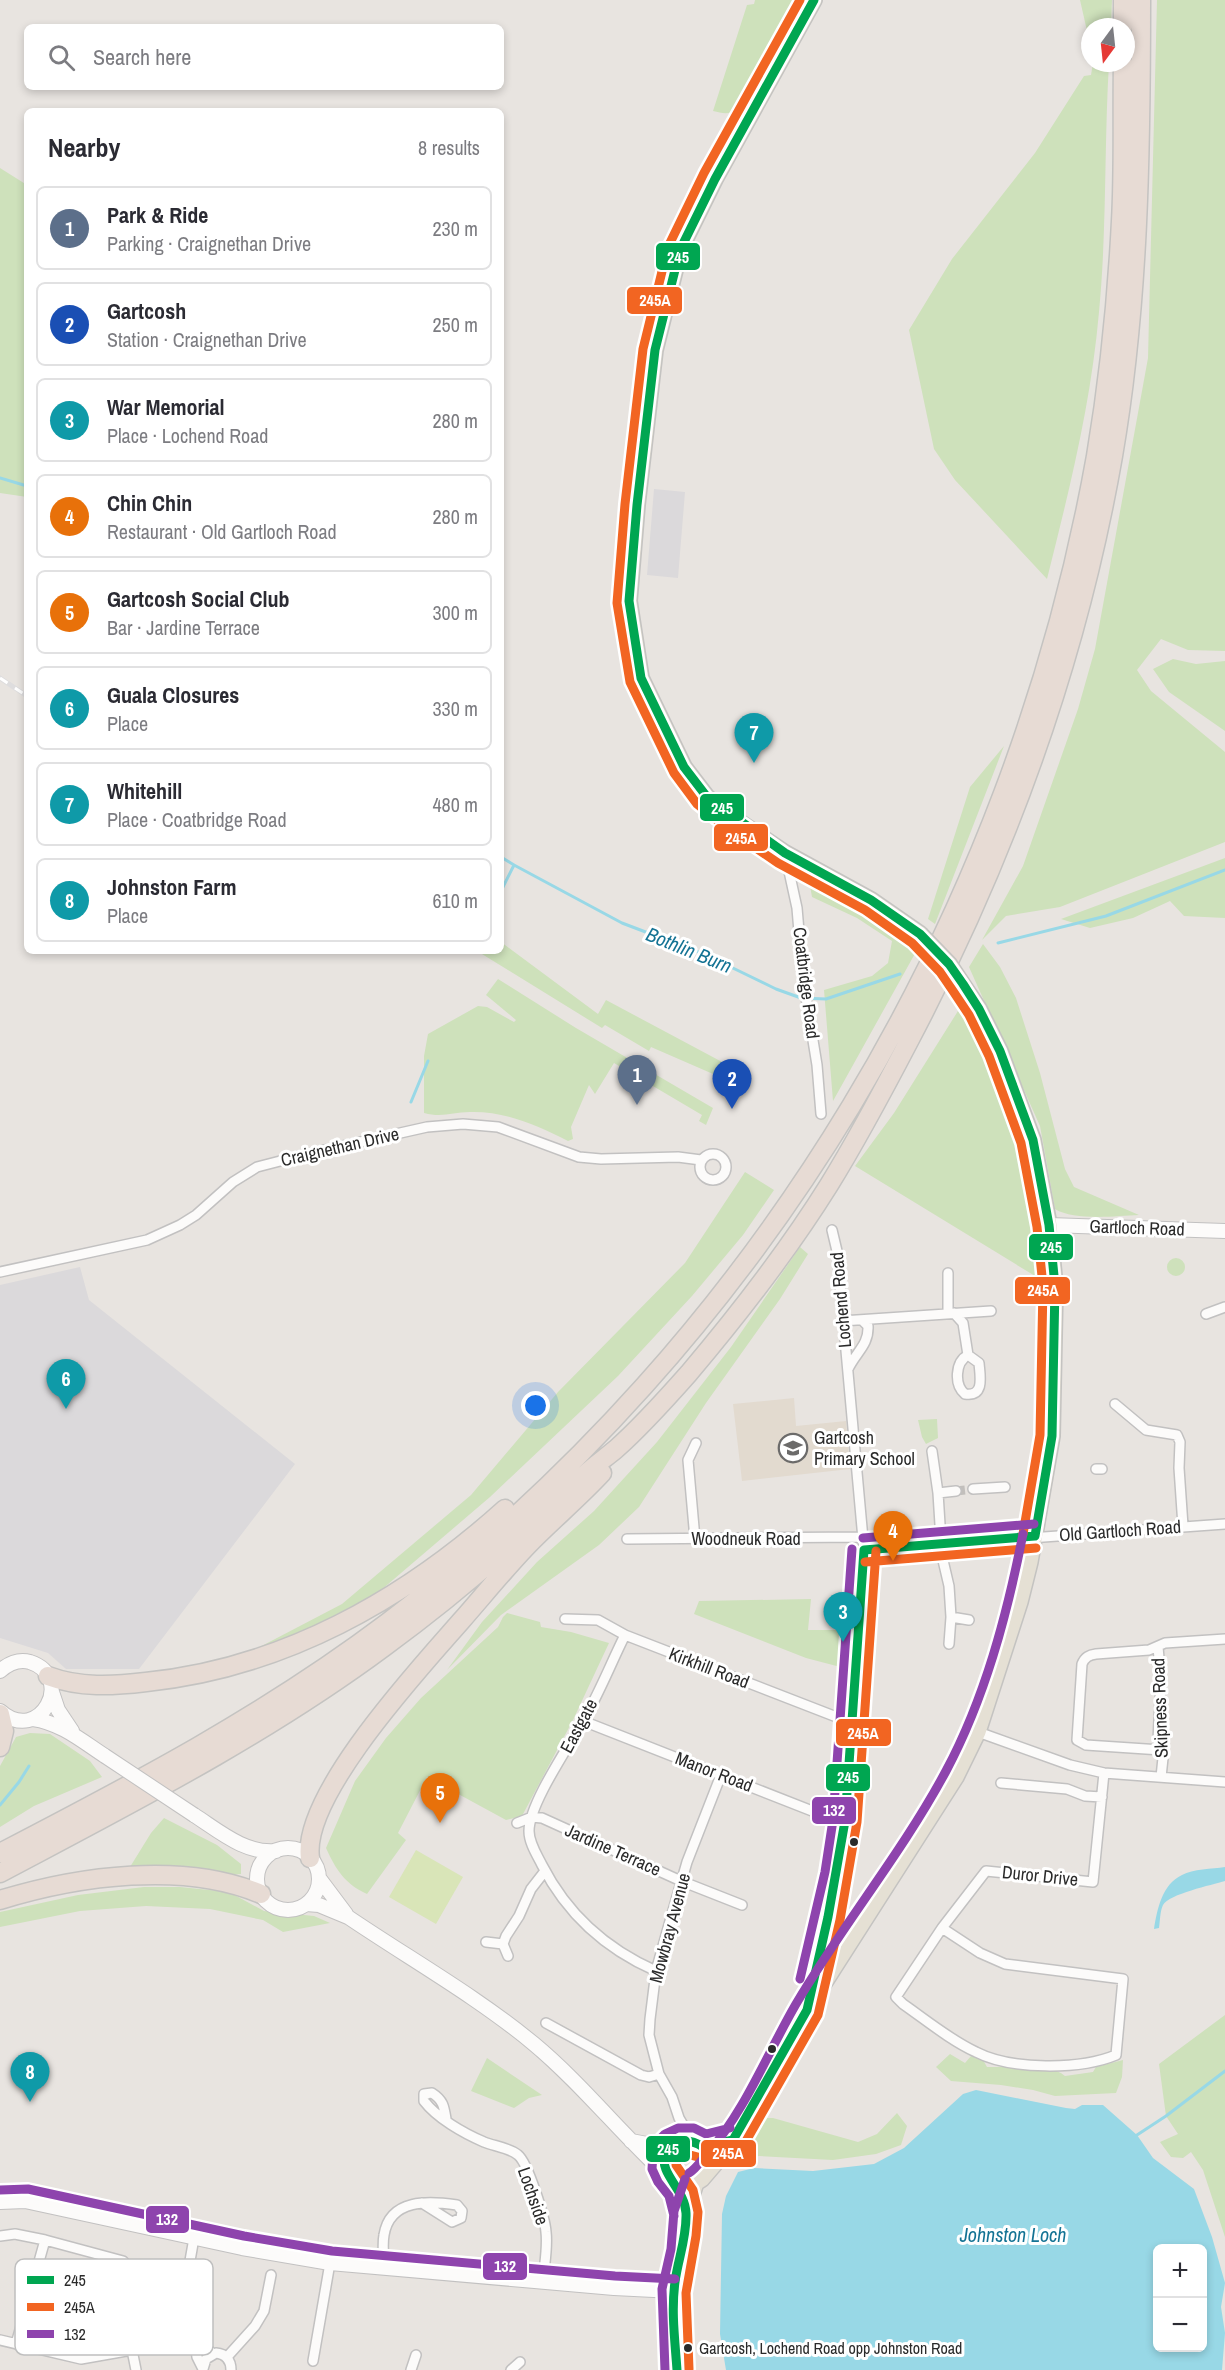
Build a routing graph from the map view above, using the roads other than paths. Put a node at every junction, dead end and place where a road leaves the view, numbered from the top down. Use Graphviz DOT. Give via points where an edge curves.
graph roads {
  1 [pos="814,0"];
  2 [pos="1123,0"];
  3 [pos="1141,0"];
  4 [pos="1123,18"];
  5 [pos="1123,72"];
  6 [pos="785,853"];
  7 [pos="821,1114"];
  8 [pos="701,1160"];
  9 [pos="1049,1225"];
  10 [pos="832,1230"];
  11 [pos="1225,1231"];
  12 [pos="0,1272"];
  13 [pos="948,1273"];
  14 [pos="1225,1307"];
  15 [pos="991,1311"];
  16 [pos="951,1313"];
  17 [pos="1206,1314"];
  18 [pos="701,1320"];
  19 [pos="862,1320"];
  20 [pos="842,1321"];
  21 [pos="968,1355"];
  22 [pos="847,1370"];
  23 [pos="687,1374"];
  24 [pos="1115,1404"];
  25 [pos="696,1443"];
  26 [pos="932,1451"];
  27 [pos="1005,1487"];
  28 [pos="973,1489"];
  29 [pos="956,1491"];
  30 [pos="938,1493"];
  31 [pos="1225,1524"];
  32 [pos="1183,1526"];
  33 [pos="1035,1536"];
  34 [pos="864,1537"];
  35 [pos="627,1539"];
  36 [pos="695,1539"];
  37 [pos="943,1543"];
  38 [pos="864,1550"];
  39 [pos="951,1617"];
  40 [pos="565,1619"];
  41 [pos="969,1620"];
  42 [pos="625,1635"];
  43 [pos="1225,1639"];
  44 [pos="949,1644"];
  45 [pos="1158,1647"];
  46 [pos="0,1655"];
  47 [pos="16,1661"];
  48 [pos="0,1671"];
  49 [pos="50,1683"];
  50 [pos="0,1713"];
  51 [pos="33,1719"];
  52 [pos="583,1721"];
  53 [pos="852,1723"];
  54 [pos="978,1732"];
  55 [pos="75,1735"];
  56 [pos="0,1747"];
  57 [pos="1161,1750"];
  58 [pos="1104,1773"];
  59 [pos="721,1775"];
  60 [pos="1161,1777"];
  61 [pos="1225,1782"];
  62 [pos="1001,1783"];
  63 [pos="1102,1797"];
  64 [pos="532,1817"];
  65 [pos="845,1821"];
  66 [pos="517,1823"];
  67 [pos="231,1839"];
  68 [pos="276,1851"];
  69 [pos="0,1853"];
  70 [pos="310,1858"];
  71 [pos="545,1871"];
  72 [pos="0,1873"];
  73 [pos="257,1876"];
  74 [pos="319,1878"];
  75 [pos="681,1881"];
  76 [pos="261,1894"];
  77 [pos="0,1900"];
  78 [pos="306,1904"];
  79 [pos="741,1905"];
  80 [pos="348,1917"];
  81 [pos="828,1917"];
  82 [pos="942,1928"];
  83 [pos="851,1940"];
  84 [pos="486,1942"];
  85 [pos="503,1944"];
  86 [pos="508,1956"];
  87 [pos="656,1971"];
  88 [pos="807,2010"];
  89 [pos="546,2023"];
  90 [pos="659,2074"];
  91 [pos="679,2118"];
  92 [pos="446,2119"];
  93 [pos="733,2140"];
  94 [pos="632,2141"];
  95 [pos="685,2144"];
  96 [pos="707,2172"];
  97 [pos="670,2178"];
  98 [pos="696,2183"];
  99 [pos="0,2202"];
  100 [pos="422,2203"];
  101 [pos="686,2213"];
  102 [pos="0,2236"];
  103 [pos="194,2238"];
  104 [pos="45,2240"];
  105 [pos="40,2259"];
  106 [pos="116,2259"];
  107 [pos="190,2259"];
  108 [pos="330,2263"];
  109 [pos="384,2268"];
  110 [pos="271,2275"];
  111 [pos="543,2282"];
  112 [pos="674,2291"];
  113 [pos="0,2340"];
  114 [pos="15,2344"];
  115 [pos="213,2354"];
  116 [pos="64,2355"];
  117 [pos="104,2355"];
  118 [pos="133,2355"];
  119 [pos="197,2355"];
  120 [pos="212,2355"];
  121 [pos="416,2355"];
  122 [pos="227,2357"];
  123 [pos="313,2361"];
  124 [pos="520,2362"];
  125 [pos="203,2369"];
  126 [pos="136,2370"];
  127 [pos="231,2370"];
  128 [pos="411,2370"];
  129 [pos="511,2370"];
  130 [pos="677,2370"];
  1 -- 6 [label="main road" via="680,250 655,350 629,601 641,678 684,766 707,797"];
  2 -- 4 [label="highway"];
  3 -- 23 [label="highway" via="1138,221 1129,340 1098,528 1065,662 1040,743 968,924 887,1084 827,1188 758,1286"];
  5 -- 18 [label="highway" via="1121,220 1112,337 1097,451 1066,596 1024,737 983,848 953,915 870,1077 802,1184"];
  6 -- 7 [label="street, Coatbridge Road" via="797,908"];
  6 -- 9 [label="main road, bridge" via="871,900 920,934 949,964 980,1009 1000,1051 1034,1140"];
  8 -- 12 [label="street, Craignethan Drive" via="590,1158 498,1127 427,1127 257,1167 233,1182 196,1215 147,1240"];
  9 -- 11 [label="street, Gartloch Road"];
  9 -- 33 [label="main road" via="1055,1286 1052,1436"];
  10 -- 20 [label="street, Lochend Road"];
  13 -- 16 [label="street"];
  14 -- 17 [label="street"];
  15 -- 16 [label="street"];
  16 -- 19 [label="street"];
  16 -- 21 [label="street" via="963,1323"];
  18 -- 49 [label="highway" via="559,1461 494,1519 414,1581 371,1608 303,1642 212,1671 96,1685"];
  18 -- 69 [label="highway" via="628,1404 542,1492 388,1622 230,1730"];
  19 -- 20 [label="street"];
  19 -- 22 [label="street, Lochend Road" via="868,1326 868,1338"];
  20 -- 22 [label="street, Lochend Road"];
  22 -- 34 [label="street, Lochend Road"];
  23 -- 70 [label="highway" via="664,1406 606,1469 527,1546 384,1712 324,1801 310,1834"];
  23 -- 72 [label="highway" via="620,1446 496,1557 384,1647 222,1754"];
  24 -- 32 [label="street" via="1127,1419 1146,1430 1177,1436"];
  25 -- 36 [label="street" via="688,1460"];
  26 -- 30 [label="street"];
  27 -- 28 [label="street"];
  29 -- 30 [label="street"];
  30 -- 37 [label="street"];
  31 -- 32 [label="street, Old Gartloch Road"];
  32 -- 33 [label="street, Old Gartloch Road"];
  33 -- 37 [label="street, Old Gartloch Road"];
  33 -- 54 [label="main road" via="1020,1602"];
  34 -- 36 [label="street, Woodneuk Road"];
  34 -- 38 [label="street, Lochend Road"];
  35 -- 36 [label="street, Woodneuk Road"];
  37 -- 38 [label="street, Old Gartloch Road"];
  37 -- 39 [label="street"];
  38 -- 53 [label="street, Lochend Road"];
  39 -- 41 [label="street"];
  39 -- 44 [label="street"];
  40 -- 42 [label="street, Kirkhill Road" via="598,1620"];
  42 -- 52 [label="street, Eastgate"];
  42 -- 53 [label="street, Kirkhill Road"];
  43 -- 45 [label="street" via="1165,1643"];
  45 -- 57 [label="street, Skipness Road"];
  45 -- 57 [label="street" via="1089,1655 1084,1659 1076,1736 1086,1745"];
  46 -- 47 [label="street"];
  47 -- 48 [label="street"];
  47 -- 49 [label="street" via="34,1664"];
  49 -- 51 [label="street" via="49,1704"];
  49 -- 55 [label="street" via="58,1710"];
  50 -- 51 [label="street" via="14,1720"];
  50 -- 56 [label="highway" via="4,1731"];
  51 -- 55 [label="street"];
  52 -- 59 [label="street, Manor Road"];
  52 -- 64 [label="street, Eastgate"];
  53 -- 65 [label="street, Lochend Road"];
  54 -- 58 [label="street"];
  54 -- 83 [label="main road" via="956,1777"];
  55 -- 67 [label="street, bridge"];
  57 -- 60 [label="street, Skipness Road"];
  58 -- 60 [label="street"];
  58 -- 63 [label="street, Duror Drive"];
  59 -- 65 [label="street, Manor Road"];
  59 -- 75 [label="street, Mowbray Avenue"];
  60 -- 61 [label="street, Skipness Road"];
  62 -- 63 [label="street" via="1067,1789"];
  63 -- 82 [label="street, Duror Drive" via="1093,1882 986,1871"];
  64 -- 66 [label="street"];
  64 -- 71 [label="street" via="531,1840"];
  64 -- 75 [label="street, Jardine Terrace" via="542,1818"];
  65 -- 81 [label="street, Lochend Road"];
  67 -- 68 [label="street" via="255,1850"];
  67 -- 73 [label="street" via="251,1859"];
  68 -- 70 [label="street" via="294,1849"];
  68 -- 73 [label="street" via="262,1862"];
  70 -- 74 [label="street"];
  71 -- 85 [label="street" via="531,1889"];
  71 -- 87 [label="street" via="568,1908 602,1941"];
  73 -- 76 [label="street"];
  74 -- 78 [label="street" via="314,1895"];
  74 -- 80 [label="street"];
  75 -- 79 [label="street, Jardine Terrace"];
  75 -- 87 [label="street, Mowbray Avenue"];
  76 -- 77 [label="highway" via="223,1881 131,1876 73,1882"];
  76 -- 78 [label="street" via="277,1908 292,1910"];
  78 -- 80 [label="street"];
  80 -- 94 [label="street" via="534,2044"];
  81 -- 83 [label="street" via="831,1925"];
  81 -- 88 [label="street, Lochend Road"];
  82 -- 82 [label="street" via="896,1997 903,2004 965,2046 992,2059 1067,2066 1116,2055 1123,1979 1005,1964"];
  83 -- 88 [label="main road"];
  84 -- 85 [label="street"];
  85 -- 86 [label="street"];
  87 -- 90 [label="street, Mowbray Avenue" via="649,2035"];
  88 -- 93 [label="main road"];
  89 -- 90 [label="street" via="641,2075"];
  90 -- 91 [label="street, Mowbray Avenue"];
  91 -- 95 [label="street, Mowbray Avenue"];
  91 -- 95 [label="street, Mowbray Avenue"];
  92 -- 111 [label="street, Lochside" via="482,2141 518,2155 525,2165 546,2233"];
  93 -- 95 [label="main road"];
  93 -- 96 [label="main road"];
  94 -- 95 [label="street"];
  94 -- 97 [label="street"];
  95 -- 96 [label="main road" via="709,2160"];
  95 -- 97 [label="main road" via="664,2157 663,2167"];
  96 -- 98 [label="main road"];
  97 -- 98 [label="main road" via="680,2184"];
  97 -- 101 [label="main road" via="679,2188"];
  98 -- 101 [label="main road"];
  99 -- 103 [label="street" via="25,2202"];
  100 -- 109 [label="street" via="394,2212 387,2223"];
  101 -- 112 [label="main road"];
  102 -- 104 [label="street" via="15,2234"];
  103 -- 107 [label="street"];
  103 -- 108 [label="street"];
  104 -- 105 [label="street"];
  104 -- 106 [label="street"];
  108 -- 109 [label="street"];
  108 -- 123 [label="street"];
  109 -- 111 [label="street"];
  110 -- 122 [label="street" via="264,2311"];
  111 -- 112 [label="street"];
  112 -- 130 [label="main road"];
  113 -- 114 [label="street"];
  115 -- 122 [label="street"];
  116 -- 117 [label="street" via="81,2359"];
  118 -- 126 [label="street"];
  119 -- 125 [label="street"];
  120 -- 125 [label="street"];
  121 -- 128 [label="street"];
  122 -- 127 [label="street"];
  124 -- 129 [label="street"];
}
